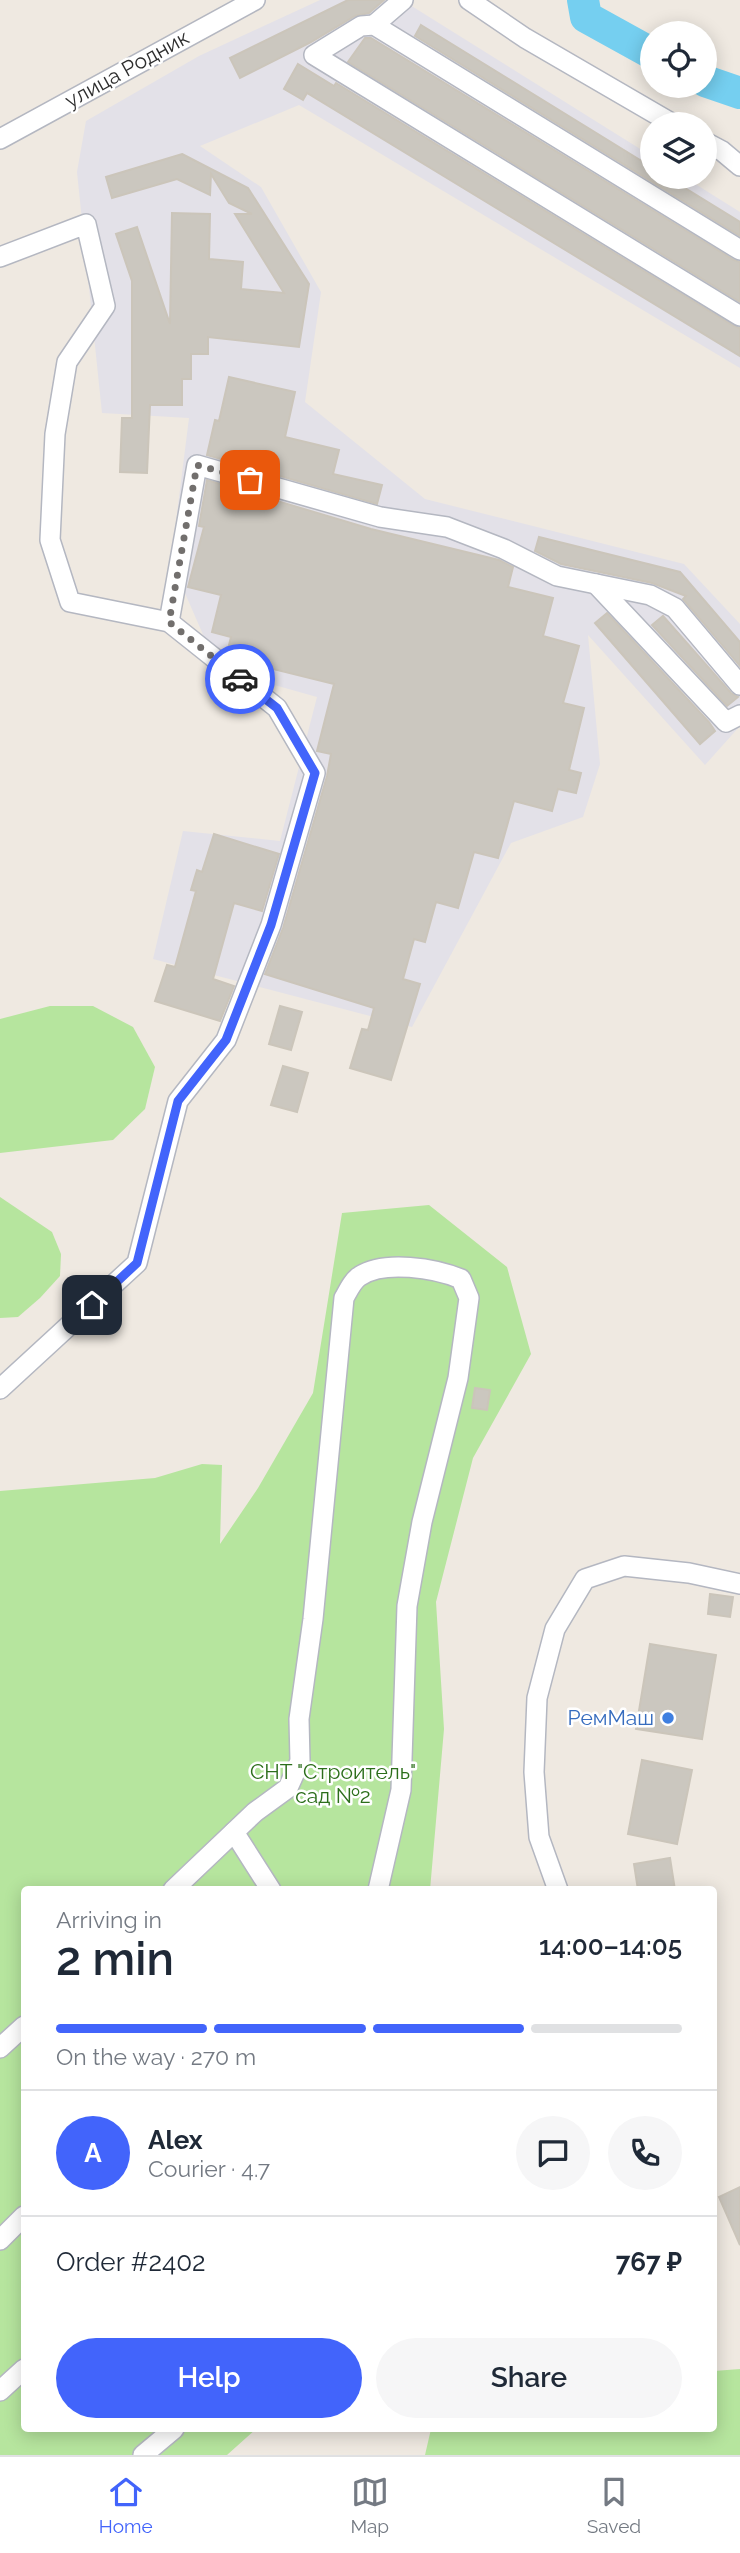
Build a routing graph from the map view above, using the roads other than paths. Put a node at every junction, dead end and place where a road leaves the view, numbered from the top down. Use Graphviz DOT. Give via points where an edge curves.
graph roads {
  1 [pos="255,0"];
  2 [pos="402,0"];
  3 [pos="469,0"];
  4 [pos="374,25"];
  5 [pos="652,112"];
  6 [pos="0,139"];
  7 [pos="717,148"];
  8 [pos="740,166"];
  9 [pos="740,250"];
  10 [pos="0,257"];
  11 [pos="740,316"];
  12 [pos="596,584"];
  13 [pos="169,622"];
  14 [pos="740,685"];
  15 [pos="740,715"];
  16 [pos="0,1389"];
  17 [pos="740,1584"];
  18 [pos="234,1832"];
  19 [pos="177,1886"];
  20 [pos="268,1886"];
  21 [pos="379,1886"];
  22 [pos="557,1886"];
  23 [pos="21,2029"];
  24 [pos="0,2048"];
  25 [pos="21,2219"];
  26 [pos="0,2240"];
  27 [pos="21,2373"];
  28 [pos="0,2391"];
  29 [pos="170,2432"];
  30 [pos="143,2455"];
  1 -- 6 [label="street, улица Родник"];
  2 -- 4 [label="street"];
  3 -- 5 [label="street"];
  4 -- 9 [label="street"];
  4 -- 11 [label="street" via="361,26 314,55"];
  7 -- 8 [label="street"];
  10 -- 13 [label="street" via="86,224 105,306 67,362 55,434 50,540 70,602"];
  12 -- 13 [label="street" via="557,576 447,527 380,517 197,465"];
  12 -- 14 [label="street" via="650,595 675,608"];
  12 -- 15 [label="street" via="726,722"];
  13 -- 16 [label="street" via="277,708 315,773 271,925 226,1040 178,1101 137,1263"];
  17 -- 22 [label="street" via="624,1566 585,1579 555,1629 537,1698 534,1772 539,1837"];
  18 -- 19 [label="street"];
  18 -- 20 [label="street"];
  18 -- 21 [label="street" via="288,1788 300,1761 299,1719 344,1298 357,1277 382,1266 442,1271 461,1279 469,1298 458,1378 422,1522 407,1606 401,1790"];
  23 -- 24 [label="street"];
  25 -- 26 [label="street"];
  27 -- 28 [label="street"];
  29 -- 30 [label="street"];
}
